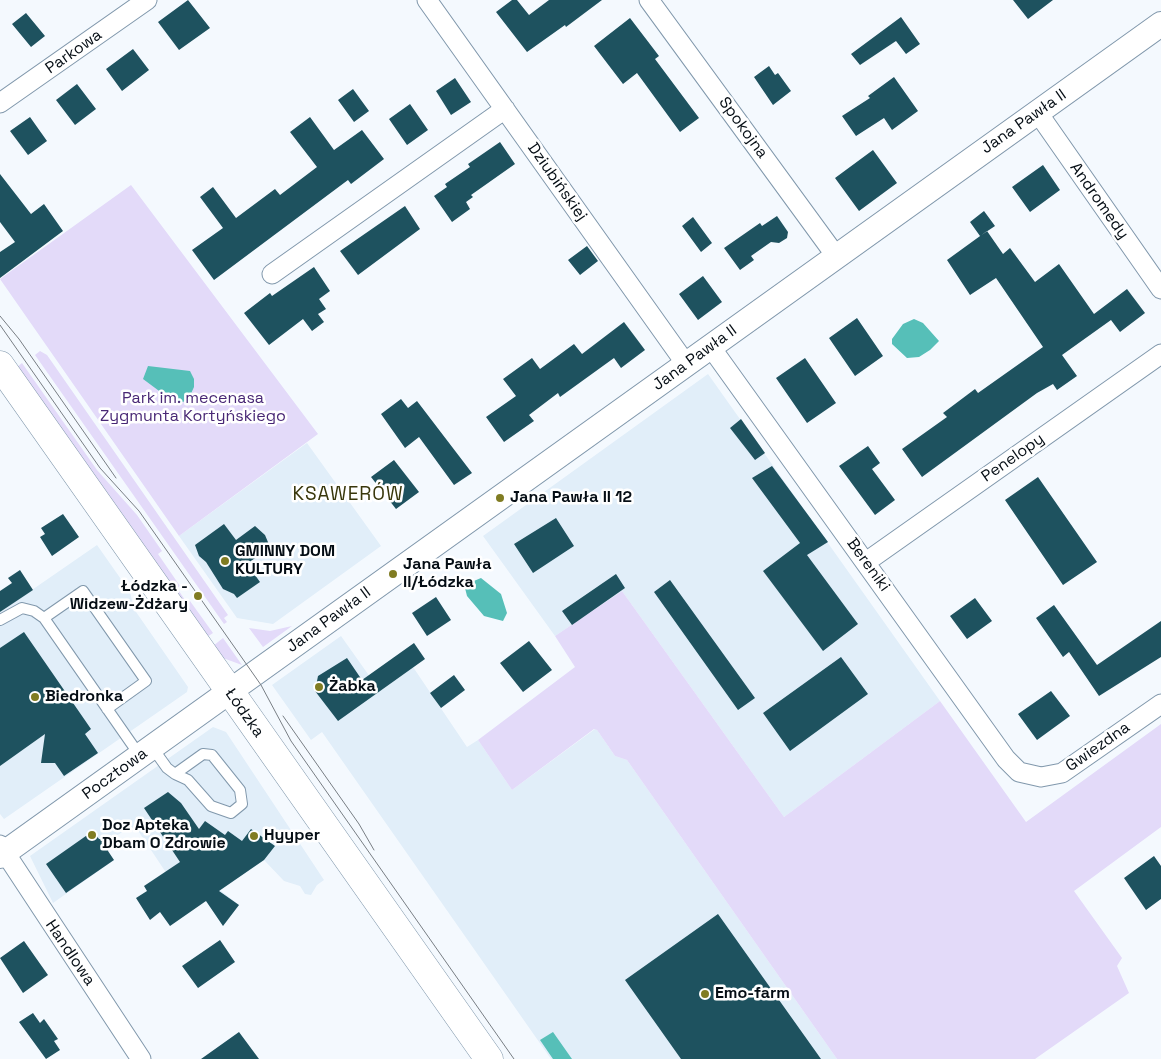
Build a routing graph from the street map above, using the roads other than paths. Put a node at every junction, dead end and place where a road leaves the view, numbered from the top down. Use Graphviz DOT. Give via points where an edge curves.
graph roads {
  1 [pos="147,0"];
  2 [pos="427,0"];
  3 [pos="650,0"];
  4 [pos="1161,24"];
  5 [pos="0,103"];
  6 [pos="505,109"];
  7 [pos="1038,113"];
  8 [pos="836,256"];
  9 [pos="272,274"];
  10 [pos="1161,289"];
  11 [pos="710,346"];
  12 [pos="1161,354"];
  13 [pos="686,364"];
  14 [pos="0,365"];
  15 [pos="866,562"];
  16 [pos="44,618"];
  17 [pos="0,620"];
  18 [pos="229,692"];
  19 [pos="1161,704"];
  20 [pos="107,708"];
  21 [pos="146,751"];
  22 [pos="175,774"];
  23 [pos="1030,776"];
  24 [pos="2,851"];
  25 [pos="141,1059"];
  26 [pos="489,1059"];
  1 -- 5 [label="street, Parkowa"];
  2 -- 6 [label="street, Dziubińskiej"];
  3 -- 8 [label="street, Spokojna"];
  4 -- 7 [label="street, Jana Pawła II"];
  6 -- 9 [label="street"];
  6 -- 13 [label="street, Dziubińskiej"];
  7 -- 8 [label="street, Jana Pawła II"];
  7 -- 10 [label="street, Andromedy"];
  8 -- 11 [label="street, Jana Pawła II"];
  11 -- 13 [label="street, Jana Pawła II"];
  11 -- 15 [label="street, Bereniki"];
  12 -- 15 [label="street, Penelopy"];
  13 -- 18 [label="street, Jana Pawła II"];
  14 -- 18 [label="main road, Łódzka"];
  15 -- 23 [label="street, Bereniki" via="1006,759 1019,772"];
  16 -- 17 [label="lane" via="22,608"];
  16 -- 20 [label="lane"];
  16 -- 20 [label="lane" via="83,591 88,598 146,681"];
  18 -- 21 [label="street, Pocztowa"];
  18 -- 26 [label="main road, Łódzka"];
  19 -- 23 [label="street, Gwiezdna" via="1062,772 1051,776"];
  20 -- 21 [label="lane"];
  21 -- 22 [label="lane"];
  21 -- 24 [label="street, Pocztowa"];
  22 -- 22 [label="lane" via="188,780 211,806 230,813 242,804 240,790 212,755 202,754"];
  24 -- 25 [label="street, Handlowa"];
}
